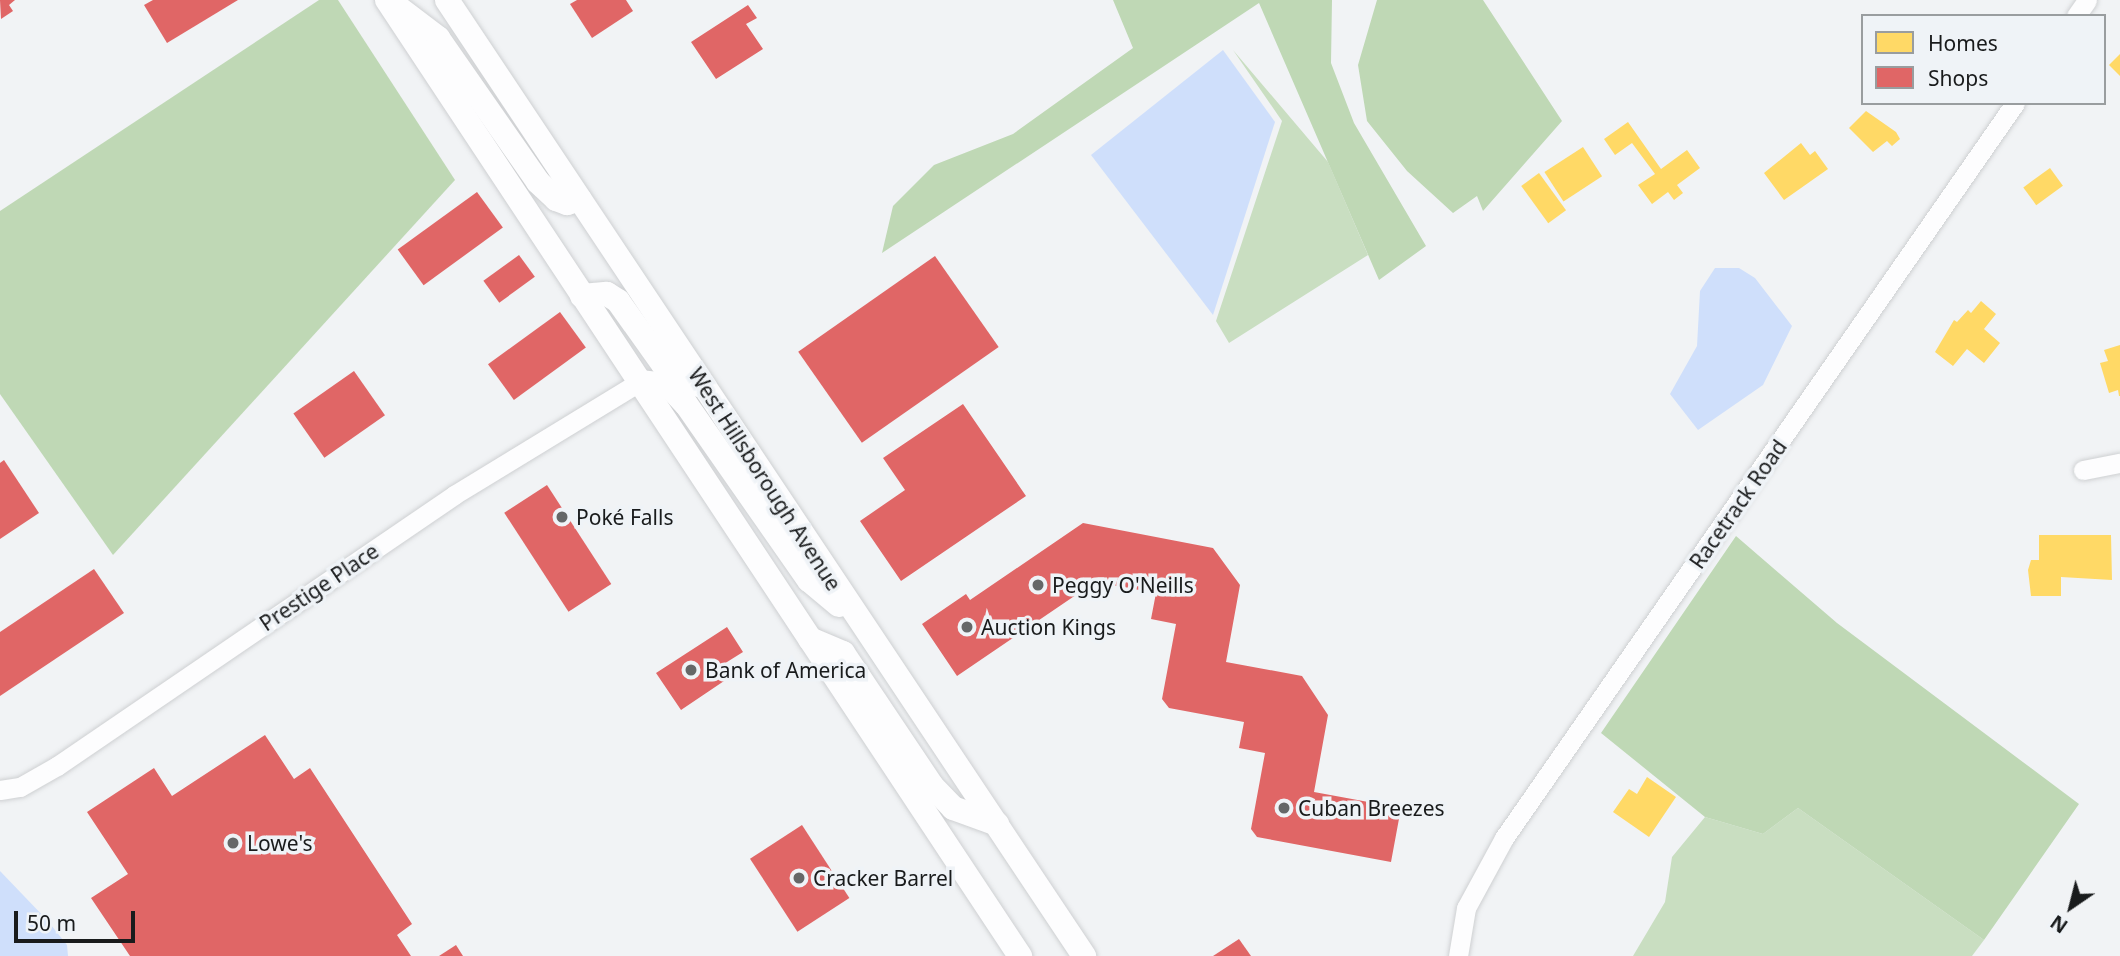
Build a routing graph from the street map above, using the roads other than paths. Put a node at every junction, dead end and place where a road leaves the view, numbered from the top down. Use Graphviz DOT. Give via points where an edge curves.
graph roads {
  1 [pos="387,0"];
  2 [pos="447,0"];
  3 [pos="2014,105"];
  4 [pos="579,200"];
  5 [pos="582,296"];
  6 [pos="639,382"];
  7 [pos="706,389"];
  8 [pos="2120,463"];
  9 [pos="2083,470"];
  10 [pos="859,620"];
  11 [pos="810,639"];
  12 [pos="0,790"];
  13 [pos="997,824"];
  14 [pos="1020,956"];
  15 [pos="1084,956"];
  16 [pos="1458,956"];
  1 -- 4 [label="main road" via="438,38 538,182 556,199"];
  1 -- 5 [label="main road"];
  2 -- 4 [label="main road, West Hillsborough Avenue"];
  3 -- 16 [label="street, Racetrack Road" via="1504,838 1466,908"];
  4 -- 7 [label="main road, West Hillsborough Avenue"];
  5 -- 6 [label="main road"];
  5 -- 7 [label="main road" via="607,294 618,301 663,364"];
  6 -- 10 [label="main road" via="668,385 686,404 809,580"];
  6 -- 11 [label="main road"];
  6 -- 12 [label="street, Prestige Place" via="454,495 57,766 20,787"];
  7 -- 10 [label="main road, West Hillsborough Avenue"];
  8 -- 9 [label="street"];
  10 -- 13 [label="main road, West Hillsborough Avenue"];
  11 -- 13 [label="main road" via="843,653 932,786 953,808"];
  11 -- 14 [label="main road"];
  13 -- 15 [label="main road, West Hillsborough Avenue"];
}
